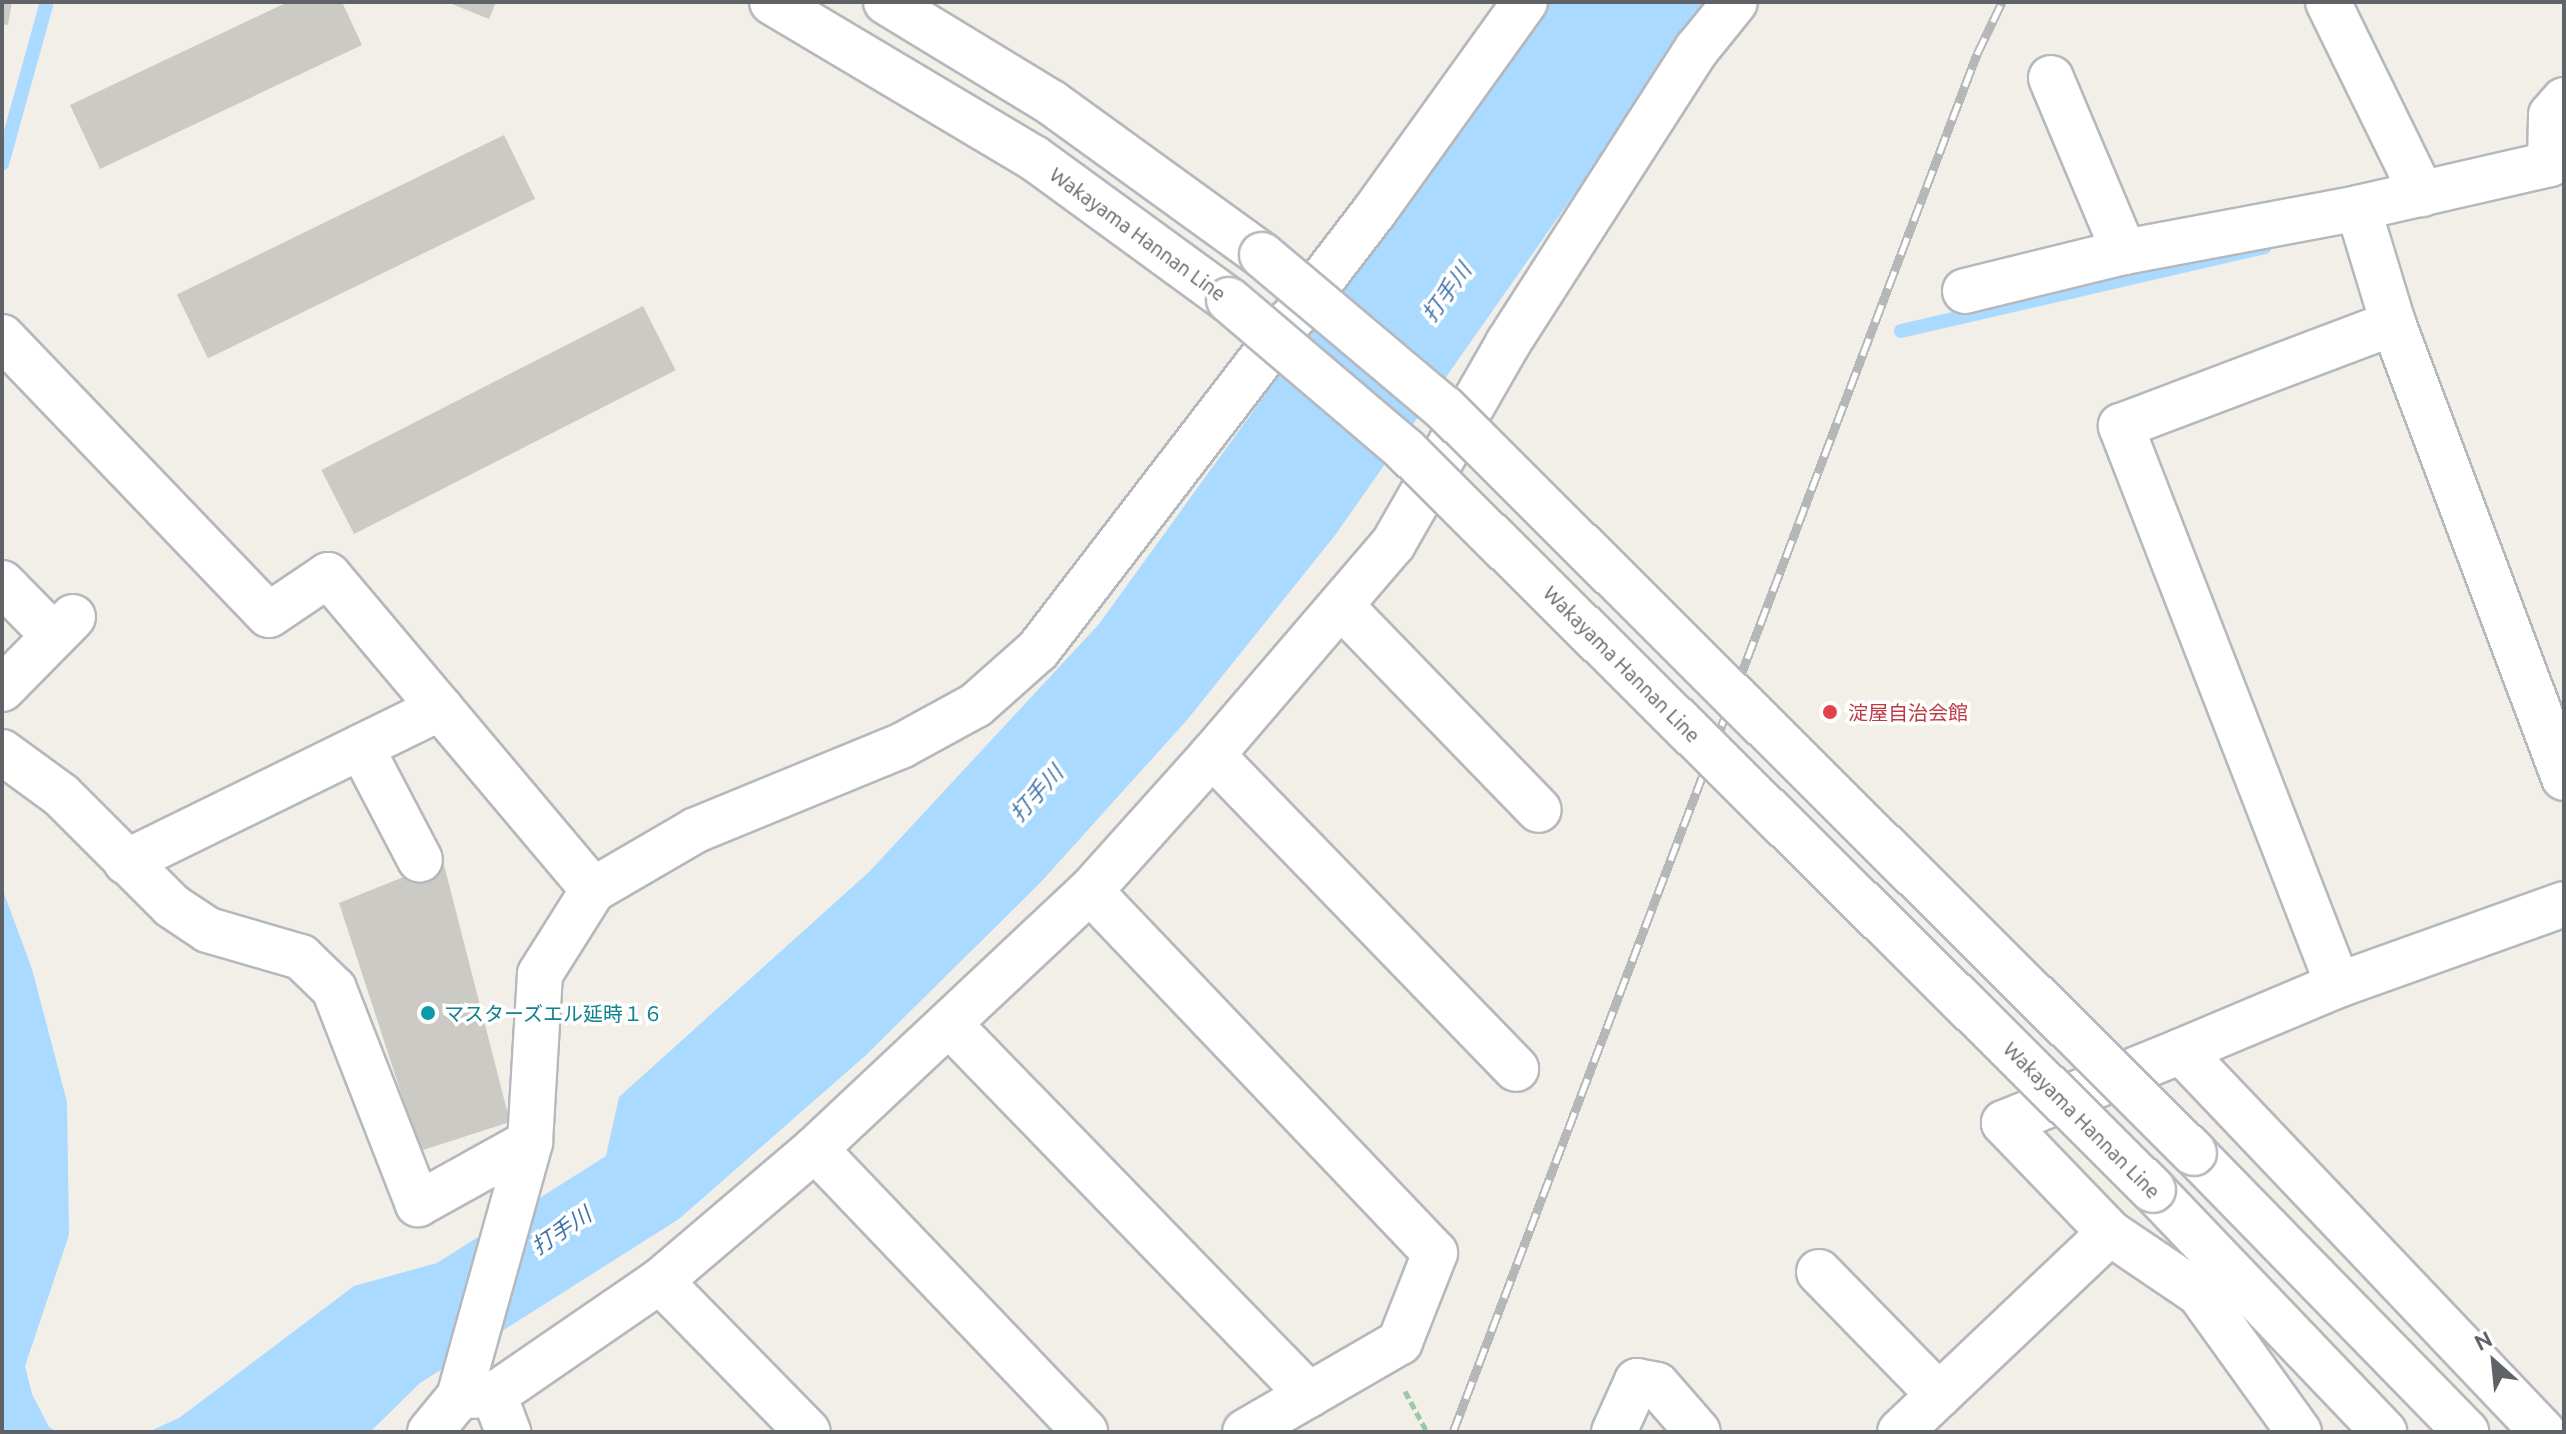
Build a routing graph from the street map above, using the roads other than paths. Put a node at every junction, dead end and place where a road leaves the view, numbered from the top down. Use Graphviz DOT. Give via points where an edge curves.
graph roads {
  1 [pos="772,2"];
  2 [pos="886,2"];
  3 [pos="1525,2"];
  4 [pos="1735,2"];
  5 [pos="2328,2"];
  6 [pos="2051,78"];
  7 [pos="2564,100"];
  8 [pos="2557,161"];
  9 [pos="2422,194"];
  10 [pos="2358,208"];
  11 [pos="2124,252"];
  12 [pos="1965,291"];
  13 [pos="2393,323"];
  14 [pos="2,337"];
  15 [pos="2,583"];
  16 [pos="1343,608"];
  17 [pos="2,689"];
  18 [pos="440,708"];
  19 [pos="361,747"];
  20 [pos="2,752"];
  21 [pos="1212,755"];
  22 [pos="2564,778"];
  23 [pos="1539,810"];
  24 [pos="420,860"];
  25 [pos="126,862"];
  26 [pos="593,890"];
  27 [pos="1090,891"];
  28 [pos="2564,904"];
  29 [pos="2338,985"];
  30 [pos="949,1024"];
  31 [pos="2181,1051"];
  32 [pos="1516,1069"];
  33 [pos="530,1142"];
  34 [pos="815,1149"];
  35 [pos="2110,1233"];
  36 [pos="1819,1272"];
  37 [pos="660,1281"];
  38 [pos="1309,1395"];
  39 [pos="1939,1395"];
  40 [pos="483,1396"];
  41 [pos="430,1432"];
  42 [pos="808,1432"];
  43 [pos="1085,1432"];
  44 [pos="1245,1432"];
  45 [pos="1614,1432"];
  46 [pos="1698,1432"];
  47 [pos="1900,1432"];
  48 [pos="2299,1432"];
  49 [pos="2384,1432"];
  50 [pos="2466,1432"];
  51 [pos="2543,1432"];
  1 -- 49 [label="street, Wakayama Hannan Line, bridge" via="1034,158 1229,300 1405,450 2153,1190"];
  2 -- 50 [label="street, bridge" via="1052,103 1262,255 1444,408 2194,1153"];
  3 -- 26 [label="street" via="1374,212 1038,650 976,705 901,746 696,830"];
  4 -- 16 [label="street" via="1697,49 1508,343 1393,544"];
  5 -- 9 [label="street"];
  6 -- 11 [label="street"];
  7 -- 8 [label="street" via="2551,115"];
  8 -- 9 [label="street"];
  9 -- 10 [label="street"];
  10 -- 11 [label="street"];
  10 -- 13 [label="street"];
  11 -- 12 [label="street"];
  13 -- 22 [label="street"];
  13 -- 29 [label="street" via="2121,426"];
  14 -- 18 [label="street" via="269,615 328,575"];
  15 -- 17 [label="street" via="63,626"];
  16 -- 21 [label="street"];
  16 -- 23 [label="street"];
  18 -- 19 [label="street"];
  18 -- 26 [label="street"];
  19 -- 24 [label="street"];
  19 -- 25 [label="street"];
  20 -- 25 [label="street" via="61,795"];
  21 -- 27 [label="street"];
  21 -- 32 [label="street"];
  25 -- 33 [label="street" via="172,906 208,930 301,957 334,989 418,1204"];
  26 -- 33 [label="street" via="540,974"];
  27 -- 30 [label="street"];
  27 -- 38 [label="street" via="1435,1253 1400,1342"];
  28 -- 29 [label="street"];
  29 -- 31 [label="street"];
  30 -- 34 [label="street"];
  30 -- 38 [label="street"];
  31 -- 35 [label="street" via="2004,1123"];
  31 -- 51 [label="street"];
  33 -- 40 [label="street"];
  34 -- 37 [label="street"];
  34 -- 43 [label="street"];
  35 -- 39 [label="street"];
  35 -- 48 [label="street" via="2200,1294"];
  36 -- 39 [label="street"];
  37 -- 40 [label="street"];
  37 -- 42 [label="street"];
  38 -- 44 [label="street"];
  39 -- 47 [label="street"];
  40 -- 41 [label="street"];
  45 -- 46 [label="street" via="1637,1381 1657,1385"];
}
